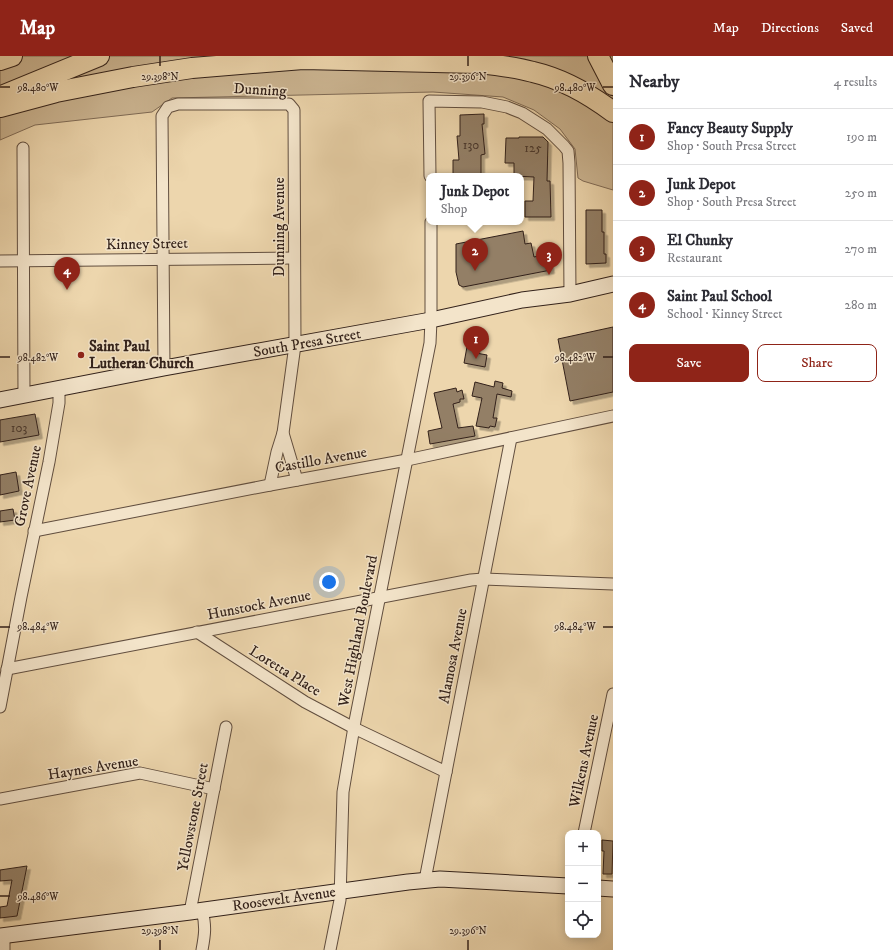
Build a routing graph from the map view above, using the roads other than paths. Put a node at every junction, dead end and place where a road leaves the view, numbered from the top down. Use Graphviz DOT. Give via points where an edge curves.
graph roads {
  1 [pos="12,56"];
  2 [pos="99,56"];
  3 [pos="598,56"];
  4 [pos="311,58"];
  5 [pos="0,60"];
  6 [pos="613,85"];
  7 [pos="0,96"];
  8 [pos="0,107"];
  9 [pos="293,108"];
  10 [pos="613,112"];
  11 [pos="23,148"];
  12 [pos="430,173"];
  13 [pos="431,225"];
  14 [pos="294,258"];
  15 [pos="163,259"];
  16 [pos="0,261"];
  17 [pos="23,261"];
  18 [pos="613,284"];
  19 [pos="570,294"];
  20 [pos="431,320"];
  21 [pos="295,345"];
  22 [pos="164,368"];
  23 [pos="59,389"];
  24 [pos="24,396"];
  25 [pos="0,400"];
  26 [pos="613,416"];
  27 [pos="283,434"];
  28 [pos="512,438"];
  29 [pos="407,460"];
  30 [pos="297,480"];
  31 [pos="270,485"];
  32 [pos="34,531"];
  33 [pos="483,579"];
  34 [pos="613,584"];
  35 [pos="380,598"];
  36 [pos="197,632"];
  37 [pos="7,669"];
  38 [pos="613,694"];
  39 [pos="0,707"];
  40 [pos="226,727"];
  41 [pos="354,728"];
  42 [pos="446,772"];
  43 [pos="214,789"];
  44 [pos="0,799"];
  45 [pos="585,830"];
  46 [pos="425,880"];
  47 [pos="565,886"];
  48 [pos="601,888"];
  49 [pos="613,889"];
  50 [pos="340,892"];
  51 [pos="196,911"];
  52 [pos="2,940"];
  53 [pos="202,950"];
  54 [pos="330,950"];
  1 -- 5 [label="highway"];
  2 -- 7 [label="highway"];
  3 -- 6 [label="highway"];
  4 -- 8 [label="highway" via="192,68 133,77 56,92"];
  4 -- 10 [label="highway" via="471,63 533,71 571,85"];
  9 -- 14 [label="street, Dunning Avenue"];
  9 -- 15 [label="street, Dunning" via="289,104 178,104 170,106 165,111 162,116"];
  11 -- 17 [label="street"];
  12 -- 19 [label="street" via="429,101 482,102 507,107 547,129 568,151"];
  13 -- 20 [label="street, West Highland Boulevard"];
  14 -- 15 [label="street, Kinney Street"];
  14 -- 21 [label="street, Dunning Avenue"];
  15 -- 17 [label="street, Kinney Street"];
  15 -- 22 [label="street"];
  16 -- 17 [label="street, Kinney Street"];
  17 -- 24 [label="street"];
  18 -- 19 [label="main road, South Presa Street"];
  19 -- 20 [label="main road, South Presa Street" via="522,300"];
  20 -- 21 [label="main road, South Presa Street"];
  20 -- 29 [label="street, West Highland Boulevard" via="430,343"];
  21 -- 22 [label="main road, South Presa Street"];
  21 -- 27 [label="street, Dunning Avenue"];
  22 -- 23 [label="main road, South Presa Street"];
  23 -- 24 [label="main road, South Presa Street"];
  23 -- 32 [label="street, Grove Avenue" via="60,403"];
  24 -- 25 [label="main road, South Presa Street"];
  26 -- 28 [label="street, Castillo Avenue"];
  27 -- 30 [label="street"];
  27 -- 31 [label="street"];
  28 -- 29 [label="street, Castillo Avenue"];
  28 -- 33 [label="street, Alamosa Avenue"];
  29 -- 30 [label="street, Castillo Avenue"];
  29 -- 35 [label="street, West Highland Boulevard"];
  30 -- 31 [label="street, Castillo Avenue"];
  31 -- 32 [label="street, Castillo Avenue"];
  32 -- 37 [label="street, Grove Avenue"];
  33 -- 34 [label="street, Hunstock Avenue"];
  33 -- 35 [label="street, Hunstock Avenue"];
  33 -- 42 [label="street, Alamosa Avenue"];
  35 -- 36 [label="street, Hunstock Avenue"];
  35 -- 41 [label="street, West Highland Boulevard"];
  36 -- 37 [label="street, Hunstock Avenue"];
  36 -- 41 [label="street, Loretta Place" via="305,702"];
  37 -- 39 [label="street, Grove Avenue"];
  38 -- 45 [label="street, Wilkens Avenue"];
  40 -- 43 [label="street, Yellowstone Street"];
  41 -- 42 [label="street, Loretta Place"];
  41 -- 50 [label="street, West Highland Boulevard" via="342,795"];
  42 -- 46 [label="street, Alamosa Avenue"];
  43 -- 44 [label="street, Haynes Avenue" via="140,774"];
  43 -- 51 [label="street, Yellowstone Street"];
  46 -- 47 [label="main road, Roosevelt Avenue"];
  46 -- 50 [label="main road, Roosevelt Avenue"];
  48 -- 49 [label="main road"];
  50 -- 51 [label="main road, Roosevelt Avenue"];
  50 -- 54 [label="street, West Highland Boulevard"];
  51 -- 52 [label="main road, Roosevelt Avenue"];
  51 -- 53 [label="street, Yellowstone Street" via="205,924"];
}
